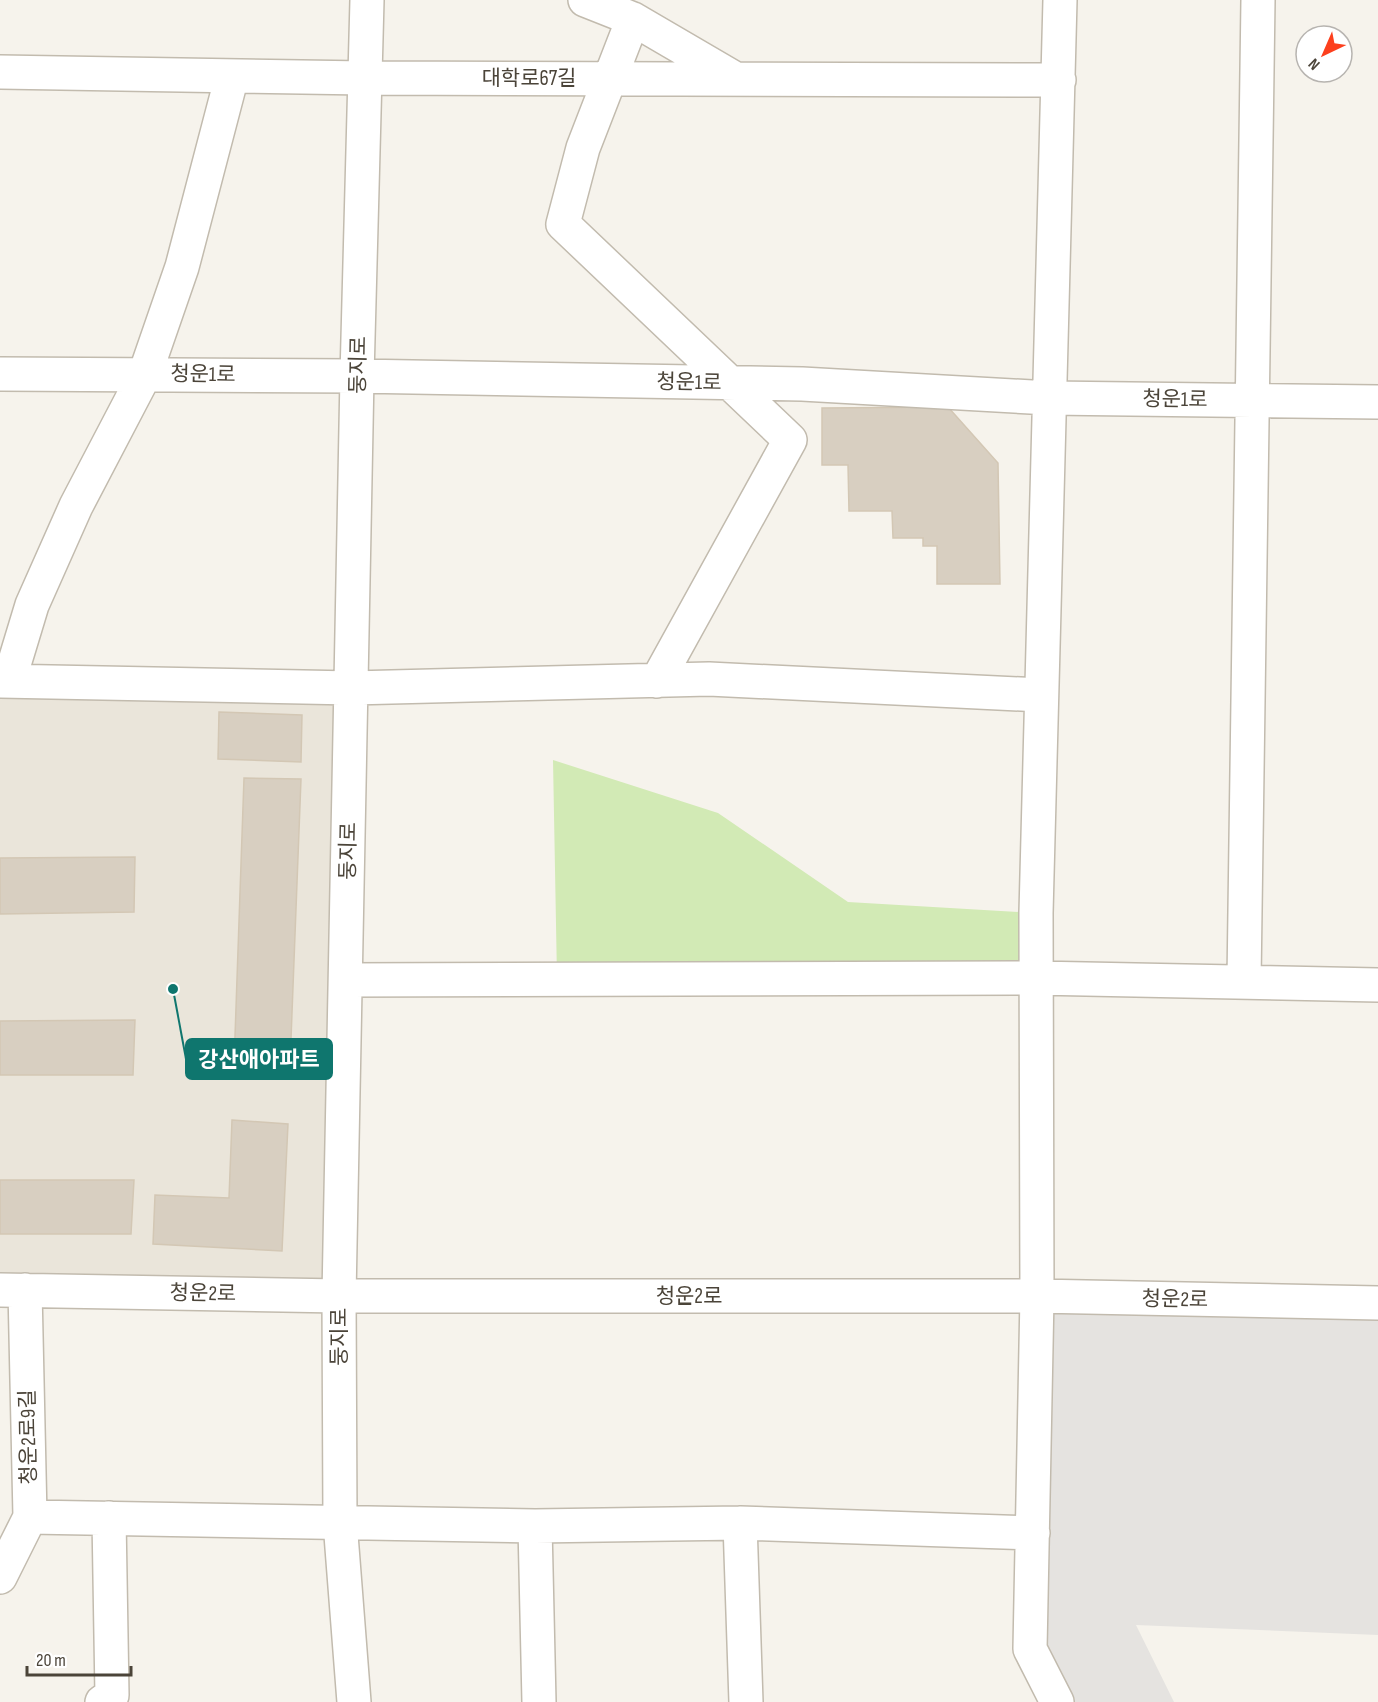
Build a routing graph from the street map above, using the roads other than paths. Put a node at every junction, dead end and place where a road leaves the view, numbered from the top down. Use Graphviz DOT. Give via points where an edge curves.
graph roads {
  1 [pos="367,0"];
  2 [pos="585,0"];
  3 [pos="1060,0"];
  4 [pos="1258,0"];
  5 [pos="633,19"];
  6 [pos="0,72"];
  7 [pos="232,76"];
  8 [pos="365,78"];
  9 [pos="610,79"];
  10 [pos="735,79"];
  11 [pos="1059,80"];
  12 [pos="0,374"];
  13 [pos="145,374"];
  14 [pos="357,376"];
  15 [pos="730,383"];
  16 [pos="1049,398"];
  17 [pos="1251,400"];
  18 [pos="1378,402"];
  19 [pos="4,681"];
  20 [pos="657,681"];
  21 [pos="352,688"];
  22 [pos="1040,695"];
  23 [pos="1036,978"];
  24 [pos="346,980"];
  25 [pos="1244,981"];
  26 [pos="1378,985"];
  27 [pos="13,1290"];
  28 [pos="339,1296"];
  29 [pos="1037,1296"];
  30 [pos="1378,1303"];
  31 [pos="30,1517"];
  32 [pos="109,1518"];
  33 [pos="340,1522"];
  34 [pos="740,1523"];
  35 [pos="535,1526"];
  36 [pos="1033,1533"];
  37 [pos="0,1577"];
  38 [pos="102,1702"];
  39 [pos="354,1702"];
  40 [pos="539,1702"];
  41 [pos="746,1702"];
  42 [pos="1057,1702"];
  1 -- 8 [label="street, 둥지로"];
  2 -- 5 [label="street"];
  3 -- 11 [label="street"];
  4 -- 17 [label="street"];
  5 -- 9 [label="street"];
  5 -- 10 [label="street"];
  6 -- 7 [label="street, 대학로67길"];
  7 -- 8 [label="street, 대학로67길"];
  7 -- 13 [label="street" via="182,267"];
  8 -- 9 [label="street, 대학로67길"];
  8 -- 14 [label="street, 둥지로"];
  9 -- 10 [label="street, 대학로67길"];
  9 -- 15 [label="street" via="583,148 563,224"];
  10 -- 11 [label="street, 대학로67길"];
  11 -- 16 [label="street"];
  12 -- 13 [label="street, 청운1로"];
  13 -- 14 [label="street, 청운1로"];
  13 -- 19 [label="street" via="76,506"];
  14 -- 15 [label="street, 청운1로"];
  14 -- 21 [label="street, 둥지로"];
  15 -- 16 [label="street, 청운1로"];
  15 -- 20 [label="street" via="790,440"];
  16 -- 17 [label="street, 청운1로"];
  16 -- 22 [label="street"];
  17 -- 18 [label="street, 청운1로"];
  17 -- 25 [label="street"];
  19 -- 21 [label="street"];
  20 -- 21 [label="street"];
  20 -- 22 [label="street" via="720,680"];
  21 -- 24 [label="street, 둥지로"];
  22 -- 23 [label="street"];
  23 -- 24 [label="street"];
  23 -- 25 [label="street"];
  23 -- 29 [label="street"];
  24 -- 28 [label="street, 둥지로"];
  25 -- 26 [label="street"];
  27 -- 28 [label="street, 청운2로"];
  27 -- 31 [label="street, 청운2로9길"];
  28 -- 29 [label="street, 청운2로"];
  28 -- 33 [label="street, 둥지로"];
  29 -- 30 [label="street, 청운2로"];
  29 -- 36 [label="street"];
  31 -- 32 [label="street"];
  31 -- 37 [label="street, 청운2로9길"];
  32 -- 33 [label="street"];
  32 -- 38 [label="street" via="112,1695"];
  33 -- 35 [label="street"];
  33 -- 39 [label="street, 둥지로"];
  34 -- 35 [label="street"];
  34 -- 36 [label="street"];
  34 -- 41 [label="street"];
  35 -- 40 [label="street"];
  36 -- 42 [label="street" via="1030,1649"];
}
